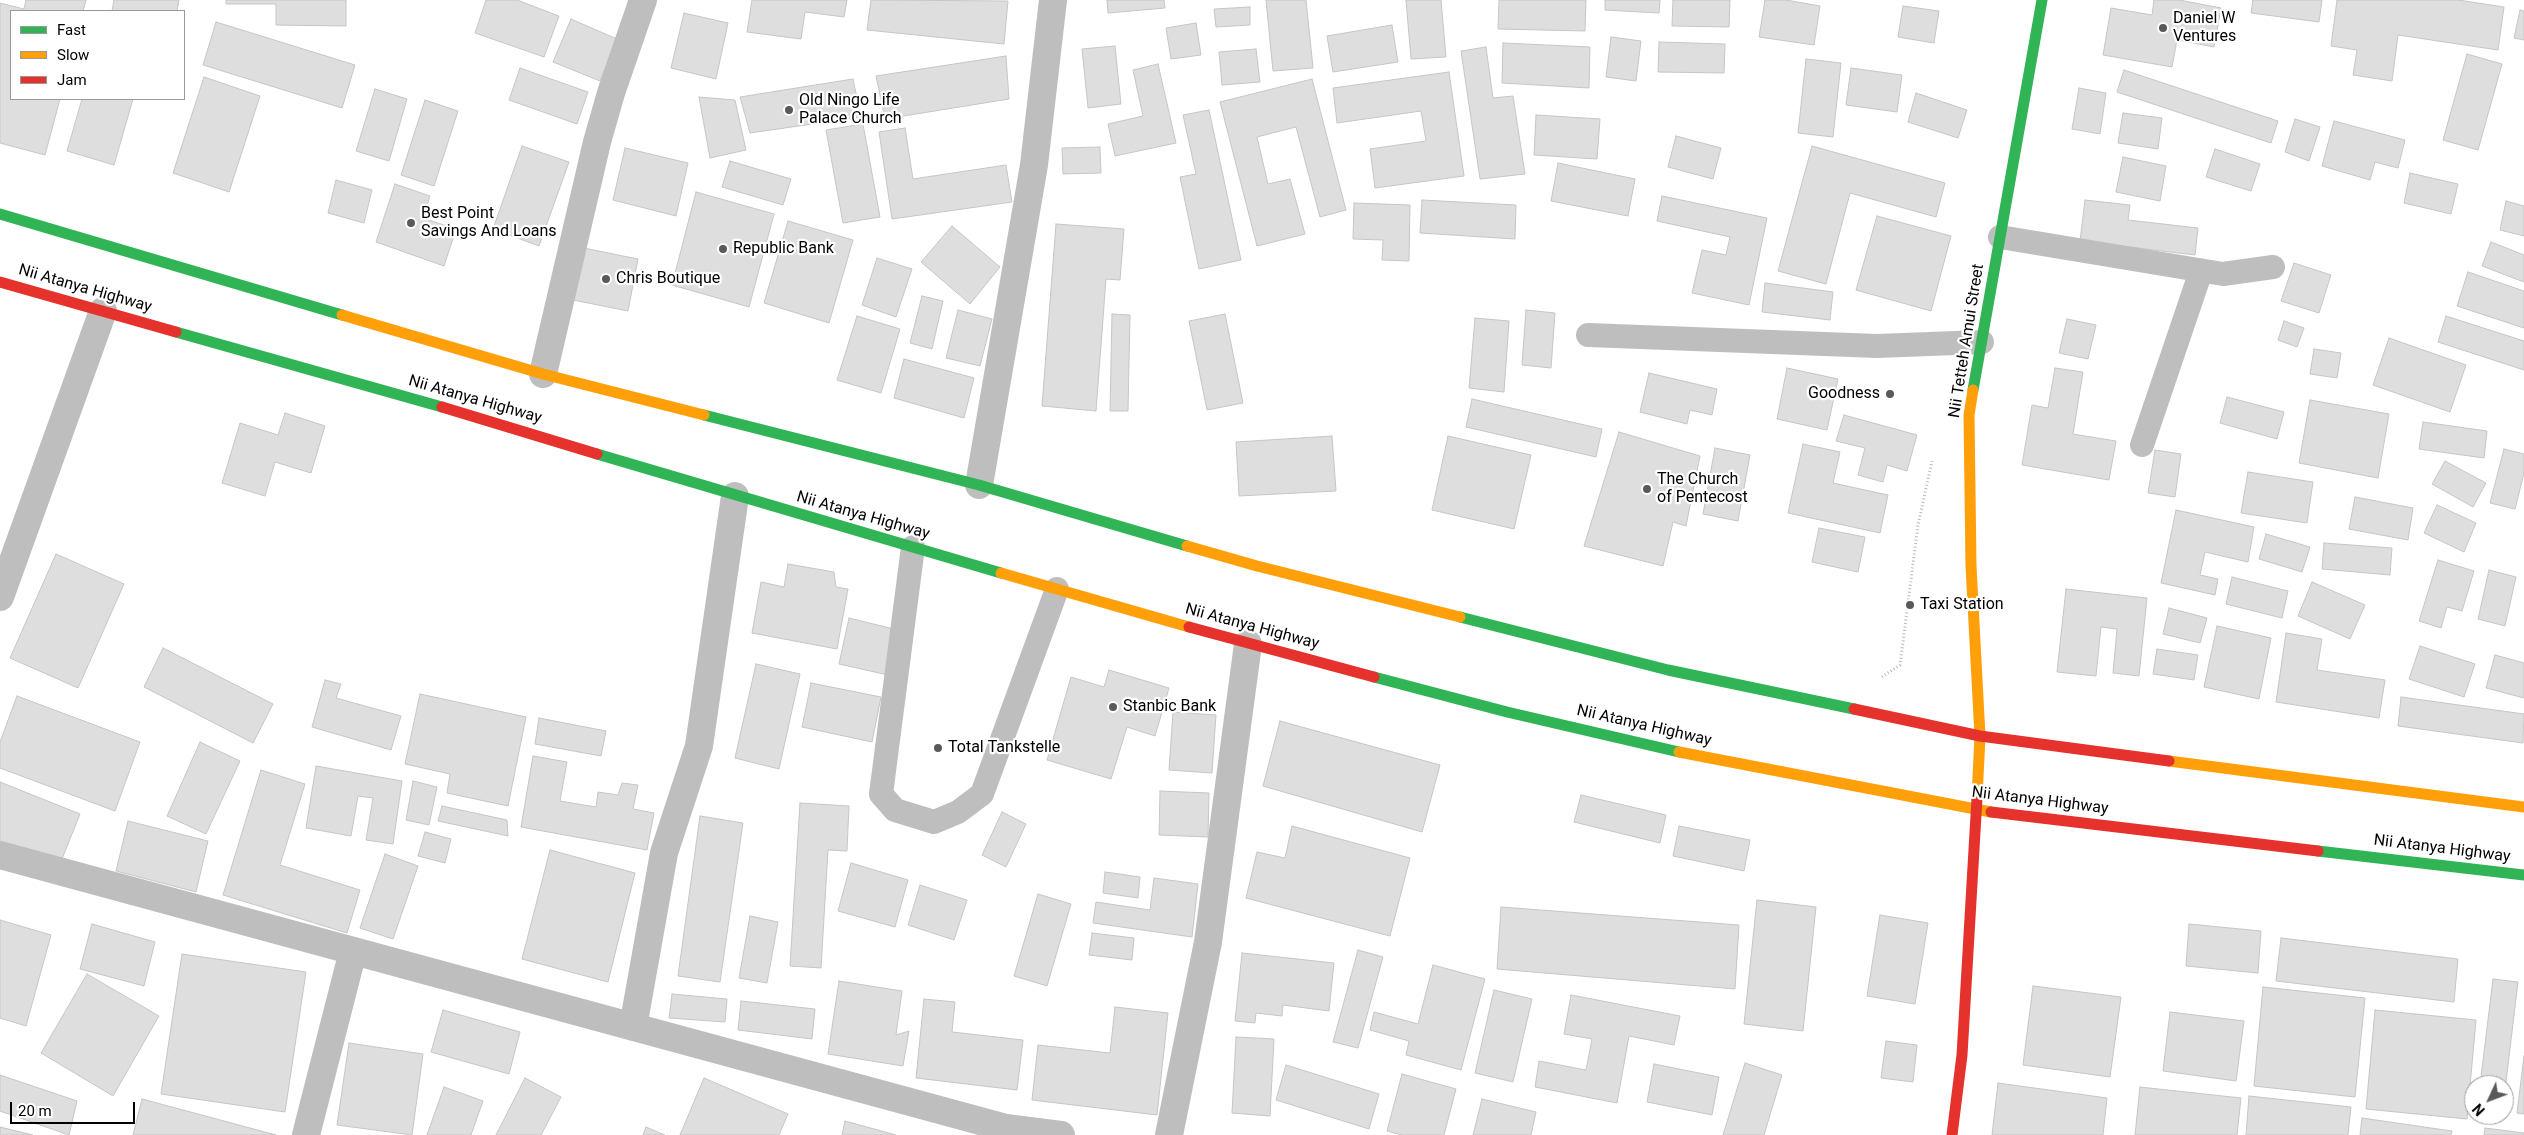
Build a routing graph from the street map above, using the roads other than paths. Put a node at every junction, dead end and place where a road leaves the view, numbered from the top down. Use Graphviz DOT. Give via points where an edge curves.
graph roads {
  1 [pos="643,0"];
  2 [pos="1053,0"];
  3 [pos="2042,0"];
  4 [pos="0,214"];
  5 [pos="2000,236"];
  6 [pos="2273,267"];
  7 [pos="2201,271"];
  8 [pos="0,282"];
  9 [pos="103,311"];
  10 [pos="1588,335"];
  11 [pos="1982,342"];
  12 [pos="543,374"];
  13 [pos="2142,445"];
  14 [pos="979,485"];
  15 [pos="735,496"];
  16 [pos="913,547"];
  17 [pos="1057,588"];
  18 [pos="0,596"];
  19 [pos="1248,644"];
  20 [pos="1980,736"];
  21 [pos="2524,807"];
  22 [pos="1977,810"];
  23 [pos="0,855"];
  24 [pos="2524,875"];
  25 [pos="353,951"];
  26 [pos="633,1027"];
  27 [pos="1005,1132"];
  28 [pos="306,1135"];
  29 [pos="1061,1135"];
  30 [pos="1169,1135"];
  31 [pos="1952,1135"];
  1 -- 12 [label="street" via="597,142"];
  2 -- 14 [label="street" via="1034,165"];
  3 -- 5 [label="main road, Nii Tetteh Amui Street"];
  4 -- 12 [label="main road"];
  5 -- 7 [label="lane"];
  5 -- 11 [label="main road, Nii Tetteh Amui Street"];
  6 -- 7 [label="lane" via="2223,274"];
  7 -- 13 [label="lane"];
  8 -- 9 [label="main road, Nii Atanya Highway"];
  9 -- 15 [label="main road, Nii Atanya Highway" via="456,411"];
  9 -- 18 [label="street"];
  10 -- 11 [label="lane" via="1877,346"];
  11 -- 20 [label="main road, Nii Tetteh Amui Street" via="1969,415 1971,566"];
  12 -- 14 [label="main road"];
  14 -- 20 [label="main road" via="1257,566 1589,652"];
  15 -- 16 [label="main road, Nii Atanya Highway"];
  15 -- 26 [label="street" via="699,746 664,853"];
  16 -- 17 [label="main road, Nii Atanya Highway"];
  16 -- 17 [label="lane" via="882,794 895,810 934,822 958,812 982,794"];
  17 -- 19 [label="main road, Nii Atanya Highway"];
  19 -- 22 [label="main road, Nii Atanya Highway" via="1507,712 1676,751"];
  19 -- 30 [label="street" via="1208,942"];
  20 -- 21 [label="main road"];
  20 -- 22 [label="main road, Nii Tetteh Amui Street"];
  22 -- 24 [label="main road, Nii Atanya Highway"];
  22 -- 31 [label="main road, Nii Tetteh Amui Street" via="1962,1056"];
  23 -- 25 [label="street"];
  25 -- 26 [label="street"];
  25 -- 28 [label="street"];
  26 -- 27 [label="street"];
  27 -- 29 [label="street"];
}
